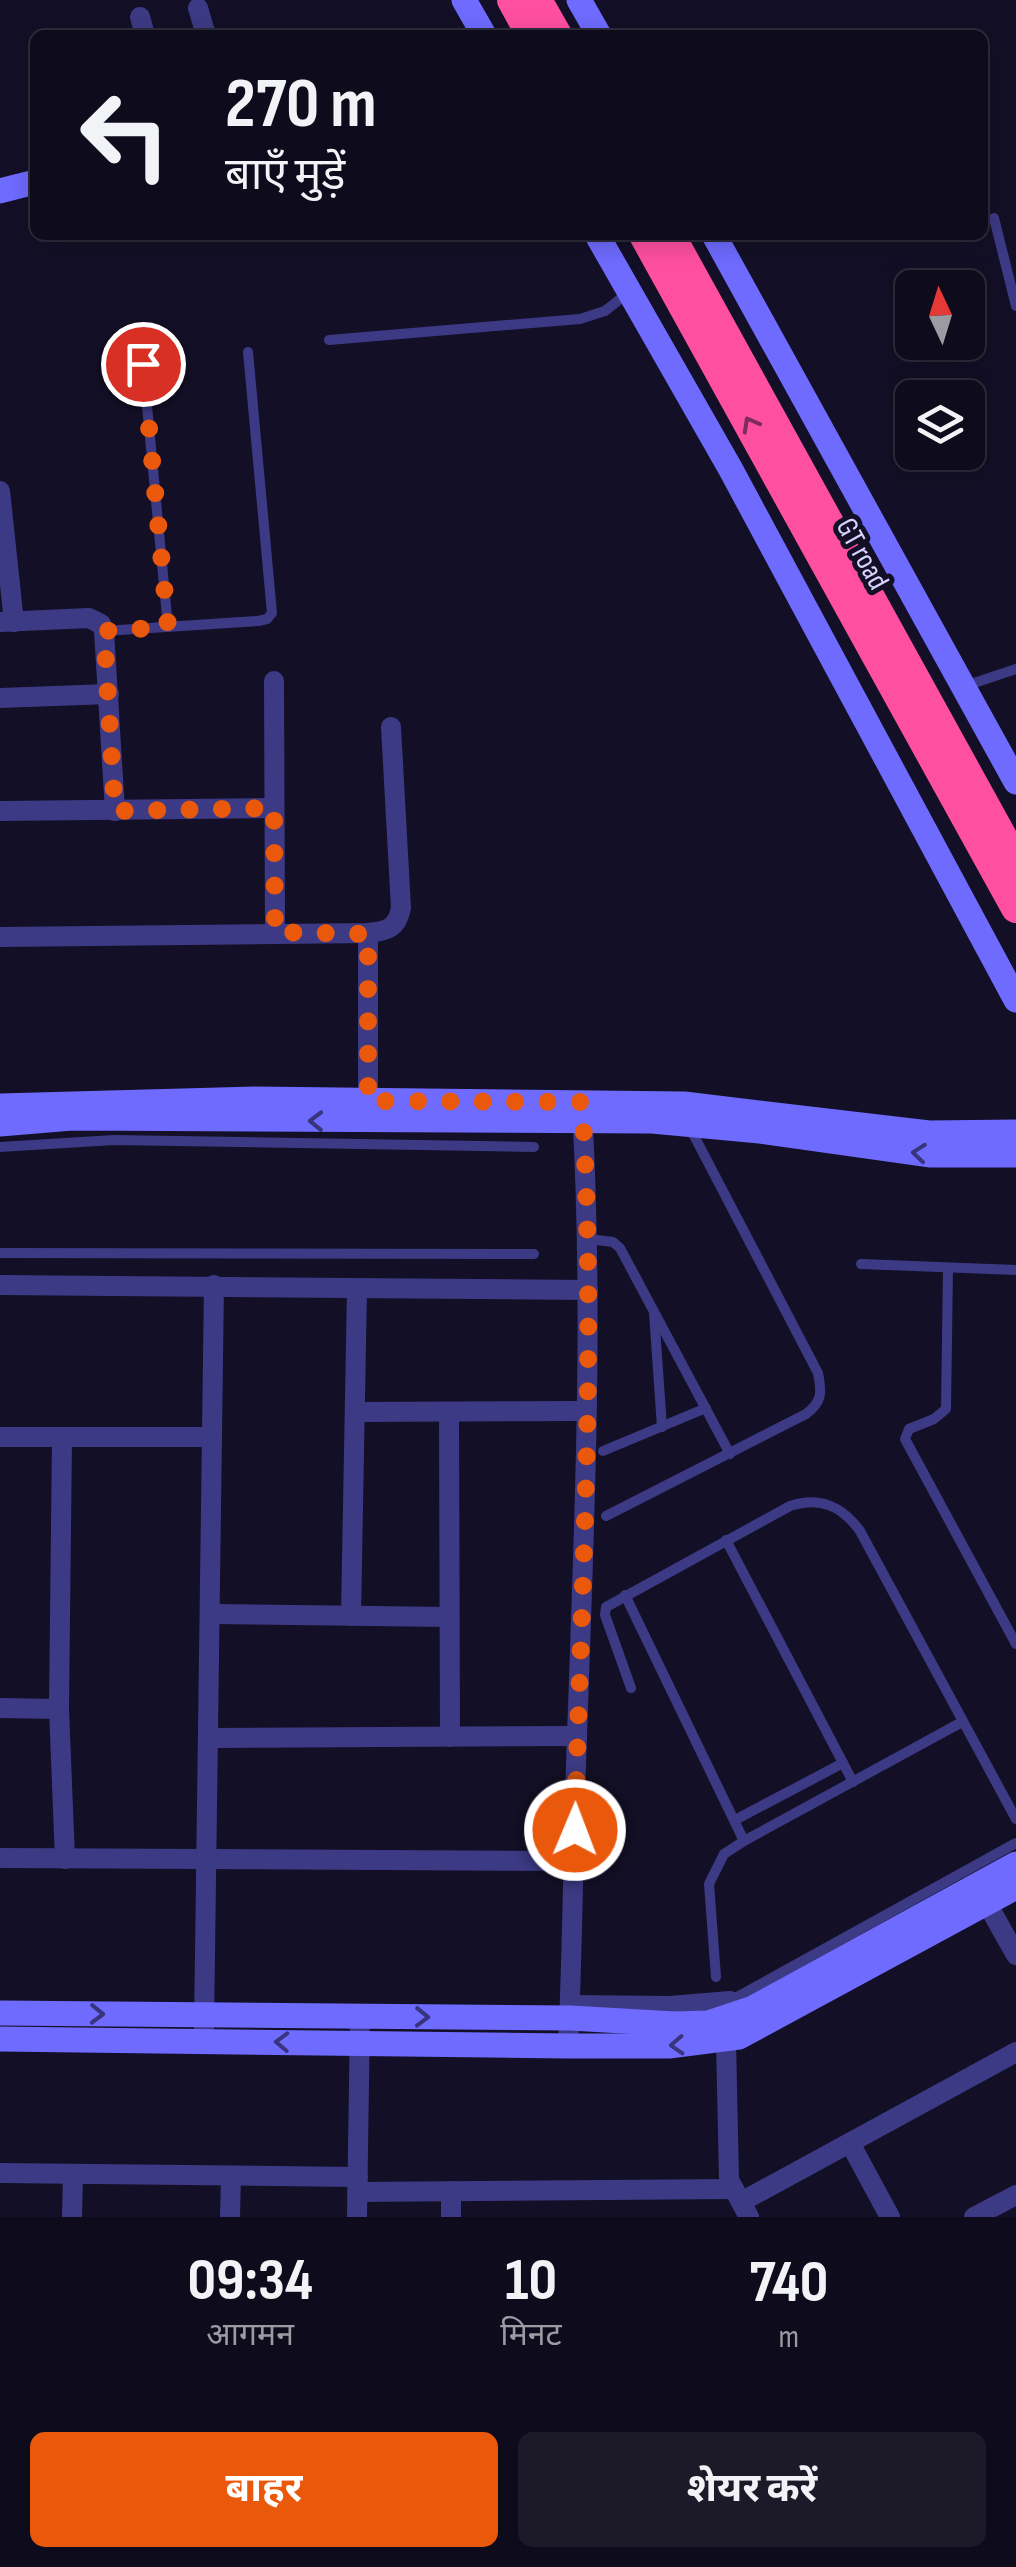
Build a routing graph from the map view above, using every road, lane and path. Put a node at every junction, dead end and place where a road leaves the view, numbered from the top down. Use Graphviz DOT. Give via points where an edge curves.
graph roads {
  1 [pos="464,0"];
  2 [pos="512,0"];
  3 [pos="537,0"];
  4 [pos="579,0"];
  5 [pos="198,8"];
  6 [pos="205,30"];
  7 [pos="481,30"];
  8 [pos="528,30"];
  9 [pos="554,30"];
  10 [pos="596,30"];
  11 [pos="30,183"];
  12 [pos="0,192"];
  13 [pos="994,218"];
  14 [pos="600,240"];
  15 [pos="647,240"];
  16 [pos="673,240"];
  17 [pos="717,240"];
  18 [pos="629,292"];
  19 [pos="1016,306"];
  20 [pos="329,340"];
  21 [pos="248,352"];
  22 [pos="143,364"];
  23 [pos="0,490"];
  24 [pos="7,622"];
  25 [pos="168,627"];
  26 [pos="104,631"];
  27 [pos="1016,669"];
  28 [pos="274,680"];
  29 [pos="964,687"];
  30 [pos="108,694"];
  31 [pos="0,698"];
  32 [pos="391,727"];
  33 [pos="1016,782"];
  34 [pos="274,808"];
  35 [pos="0,811"];
  36 [pos="115,811"];
  37 [pos="1016,862"];
  38 [pos="1016,908"];
  39 [pos="275,932"];
  40 [pos="368,934"];
  41 [pos="0,938"];
  42 [pos="1016,1000"];
  43 [pos="0,1106"];
  44 [pos="368,1111"];
  45 [pos="583,1112"];
  46 [pos="688,1123"];
  47 [pos="0,1124"];
  48 [pos="1016,1132"];
  49 [pos="0,1147"];
  50 [pos="534,1147"];
  51 [pos="1016,1155"];
  52 [pos="588,1239"];
  53 [pos="0,1253"];
  54 [pos="534,1254"];
  55 [pos="862,1264"];
  56 [pos="948,1268"];
  57 [pos="1016,1270"];
  58 [pos="0,1285"];
  59 [pos="214,1286"];
  60 [pos="357,1288"];
  61 [pos="588,1290"];
  62 [pos="654,1308"];
  63 [pos="706,1408"];
  64 [pos="586,1411"];
  65 [pos="355,1412"];
  66 [pos="449,1412"];
  67 [pos="662,1427"];
  68 [pos="0,1437"];
  69 [pos="62,1437"];
  70 [pos="212,1437"];
  71 [pos="602,1451"];
  72 [pos="730,1454"];
  73 [pos="606,1516"];
  74 [pos="726,1540"];
  75 [pos="625,1595"];
  76 [pos="210,1614"];
  77 [pos="351,1616"];
  78 [pos="450,1617"];
  79 [pos="1016,1644"];
  80 [pos="631,1688"];
  81 [pos="0,1708"];
  82 [pos="60,1709"];
  83 [pos="962,1722"];
  84 [pos="577,1736"];
  85 [pos="450,1737"];
  86 [pos="208,1738"];
  87 [pos="843,1763"];
  88 [pos="853,1782"];
  89 [pos="734,1820"];
  90 [pos="1016,1820"];
  91 [pos="744,1840"];
  92 [pos="1016,1843"];
  93 [pos="206,1856"];
  94 [pos="0,1858"];
  95 [pos="65,1859"];
  96 [pos="574,1861"];
  97 [pos="1016,1864"];
  98 [pos="1016,1887"];
  99 [pos="982,1894"];
  100 [pos="1016,1955"];
  101 [pos="716,1976"];
  102 [pos="730,2001"];
  103 [pos="570,2012"];
  104 [pos="0,2013"];
  105 [pos="360,2016"];
  106 [pos="204,2028"];
  107 [pos="0,2039"];
  108 [pos="726,2041"];
  109 [pos="358,2044"];
  110 [pos="568,2046"];
  111 [pos="1016,2052"];
  112 [pos="850,2142"];
  113 [pos="0,2173"];
  114 [pos="73,2174"];
  115 [pos="231,2176"];
  116 [pos="358,2185"];
  117 [pos="451,2192"];
  118 [pos="741,2203"];
  119 [pos="1009,2205"];
  120 [pos="72,2217"];
  121 [pos="230,2217"];
  122 [pos="357,2217"];
  123 [pos="451,2217"];
  124 [pos="890,2217"];
  125 [pos="974,2217"];
  1 -- 7 [label="street"];
  2 -- 8 [label="highway"];
  3 -- 9 [label="highway"];
  4 -- 10 [label="street"];
  5 -- 6 [label="street"];
  11 -- 12 [label="street"];
  13 -- 19 [label="lane"];
  14 -- 18 [label="street"];
  38 -- 15 [label="highway, GT road, one-way"];
  16 -- 37 [label="highway, GT road"];
  17 -- 29 [label="street"];
  18 -- 20 [label="lane" via="605,311 580,319"];
  18 -- 42 [label="street"];
  21 -- 25 [label="lane" via="272,613 258,621"];
  22 -- 25 [label="lane"];
  23 -- 24 [label="street"];
  24 -- 26 [label="street" via="89,618"];
  25 -- 26 [label="lane"];
  26 -- 30 [label="street"];
  27 -- 29 [label="lane"];
  28 -- 34 [label="street"];
  29 -- 33 [label="street"];
  30 -- 31 [label="street"];
  30 -- 36 [label="street"];
  32 -- 40 [label="street" via="400,908 390,930"];
  34 -- 36 [label="street"];
  34 -- 39 [label="street"];
  35 -- 36 [label="street"];
  39 -- 40 [label="street"];
  39 -- 41 [label="street"];
  40 -- 44 [label="street"];
  43 -- 44 [label="street" via="256,1099"];
  44 -- 45 [label="street"];
  44 -- 47 [label="street, one-way"];
  45 -- 46 [label="street"];
  45 -- 48 [label="street" via="684,1104 928,1133"];
  45 -- 52 [label="street"];
  51 -- 46 [label="street, one-way" via="931,1154"];
  46 -- 72 [label="lane" via="821,1386 818,1405 806,1414"];
  49 -- 50 [label="lane" via="114,1140"];
  52 -- 61 [label="street"];
  52 -- 62 [label="lane" via="620,1248"];
  53 -- 54 [label="lane"];
  55 -- 56 [label="lane"];
  56 -- 57 [label="lane"];
  56 -- 79 [label="lane" via="946,1409 909,1429 905,1439"];
  58 -- 59 [label="street"];
  59 -- 60 [label="street"];
  59 -- 70 [label="street"];
  60 -- 61 [label="street"];
  60 -- 65 [label="street"];
  61 -- 64 [label="street"];
  62 -- 63 [label="lane"];
  62 -- 67 [label="lane"];
  63 -- 67 [label="lane"];
  63 -- 72 [label="lane"];
  64 -- 66 [label="street"];
  64 -- 84 [label="street"];
  65 -- 66 [label="street"];
  65 -- 77 [label="street"];
  66 -- 78 [label="street"];
  67 -- 71 [label="lane"];
  68 -- 69 [label="street"];
  69 -- 70 [label="street"];
  69 -- 82 [label="street"];
  70 -- 76 [label="street"];
  72 -- 73 [label="lane"];
  74 -- 75 [label="lane"];
  74 -- 83 [label="lane" via="802,1502 826,1503 851,1518"];
  74 -- 87 [label="lane"];
  75 -- 80 [label="lane" via="605,1615"];
  75 -- 89 [label="lane"];
  76 -- 77 [label="street"];
  76 -- 86 [label="street"];
  77 -- 78 [label="street"];
  78 -- 85 [label="street"];
  81 -- 82 [label="street"];
  82 -- 95 [label="street"];
  83 -- 88 [label="lane"];
  83 -- 90 [label="lane"];
  84 -- 85 [label="street"];
  84 -- 96 [label="street"];
  85 -- 86 [label="street"];
  86 -- 93 [label="street"];
  87 -- 88 [label="lane"];
  87 -- 89 [label="lane"];
  88 -- 91 [label="lane"];
  89 -- 91 [label="lane"];
  91 -- 101 [label="lane" via="724,1854 709,1884"];
  92 -- 102 [label="lane"];
  93 -- 95 [label="street"];
  93 -- 96 [label="street"];
  93 -- 106 [label="street"];
  94 -- 95 [label="street"];
  96 -- 103 [label="street"];
  97 -- 99 [label="street"];
  98 -- 99 [label="street"];
  99 -- 100 [label="street"];
  99 -- 103 [label="street" via="721,2020 675,2024"];
  99 -- 108 [label="street"];
  102 -- 103 [label="street"];
  105 -- 103 [label="street, one-way"];
  103 -- 110 [label="street"];
  104 -- 106 [label="street, one-way"];
  105 -- 106 [label="street"];
  105 -- 109 [label="street"];
  106 -- 107 [label="street"];
  109 -- 106 [label="street, one-way"];
  108 -- 110 [label="street, one-way"];
  108 -- 118 [label="street" via="729,2180"];
  109 -- 110 [label="street"];
  109 -- 116 [label="street"];
  111 -- 112 [label="street"];
  112 -- 118 [label="street"];
  112 -- 124 [label="street"];
  113 -- 114 [label="street"];
  114 -- 115 [label="street"];
  114 -- 120 [label="street"];
  115 -- 116 [label="street"];
  115 -- 121 [label="street"];
  116 -- 117 [label="street"];
  116 -- 122 [label="street"];
  117 -- 118 [label="street"];
  117 -- 123 [label="street"];
  119 -- 125 [label="street"];
}
